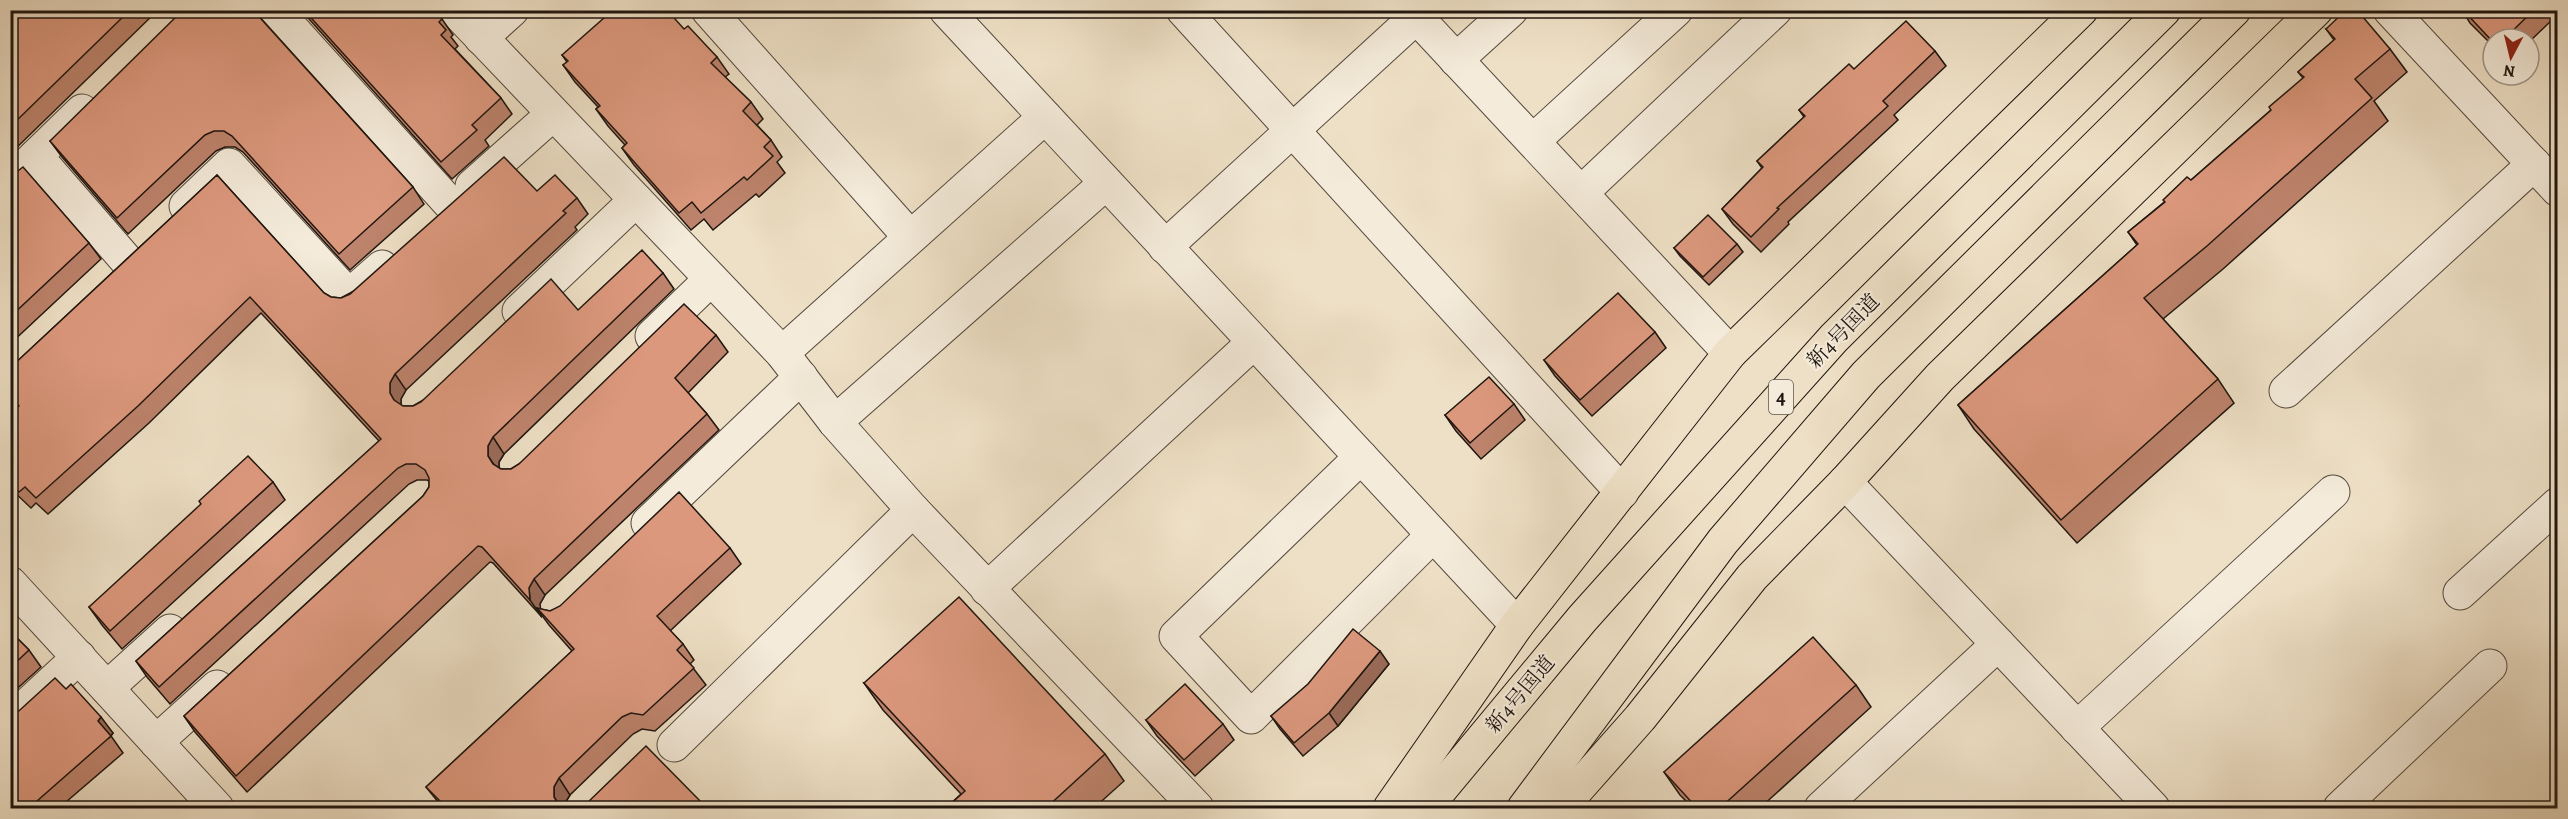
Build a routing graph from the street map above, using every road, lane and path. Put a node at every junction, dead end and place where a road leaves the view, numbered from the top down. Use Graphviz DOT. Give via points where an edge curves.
graph roads {
  1 [pos="275,10"];
  2 [pos="455,10"];
  3 [pos="512,10"];
  4 [pos="708,10"];
  5 [pos="946,10"];
  6 [pos="1183,10"];
  7 [pos="1511,10"];
  8 [pos="1676,10"];
  9 [pos="1775,10"];
  10 [pos="2081,10"];
  11 [pos="2164,10"];
  12 [pos="2234,10"];
  13 [pos="2316,10"];
  14 [pos="2390,10"];
  15 [pos="1413,14"];
  16 [pos="481,38"];
  17 [pos="1456,60"];
  18 [pos="103,91"];
  19 [pos="553,114"];
  20 [pos="1044,117"];
  21 [pos="1292,130"];
  22 [pos="1533,141"];
  23 [pos="36,156"];
  24 [pos="2534,164"];
  25 [pos="10,181"];
  26 [pos="1106,183"];
  27 [pos="2558,190"];
  28 [pos="1581,193"];
  29 [pos="636,200"];
  30 [pos="450,205"];
  31 [pos="425,228"];
  32 [pos="910,237"];
  33 [pos="1165,247"];
  34 [pos="399,250"];
  35 [pos="127,261"];
  36 [pos="711,279"];
  37 [pos="102,284"];
  38 [pos="497,331"];
  39 [pos="1254,342"];
  40 [pos="1731,352"];
  41 [pos="627,361"];
  42 [pos="791,365"];
  43 [pos="2286,391"];
  44 [pos="835,422"];
  45 [pos="1361,457"];
  46 [pos="1845,482"];
  47 [pos="1622,492"];
  48 [pos="2334,492"];
  49 [pos="2558,504"];
  50 [pos="913,510"];
  51 [pos="1433,535"];
  52 [pos="627,543"];
  53 [pos="10,583"];
  54 [pos="987,589"];
  55 [pos="2460,593"];
  56 [pos="195,608"];
  57 [pos="1517,625"];
  58 [pos="1998,644"];
  59 [pos="79,657"];
  60 [pos="242,663"];
  61 [pos="2490,666"];
  62 [pos="107,688"];
  63 [pos="10,721"];
  64 [pos="2077,728"];
  65 [pos="156,742"];
  66 [pos="674,745"];
  67 [pos="217,808"];
  68 [pos="1197,808"];
  69 [pos="1390,808"];
  70 [pos="1425,808"];
  71 [pos="1524,808"];
  72 [pos="1555,808"];
  73 [pos="1821,808"];
  74 [pos="2153,808"];
  75 [pos="2340,808"];
  1 -- 30 [label="street"];
  2 -- 16 [label="street"];
  3 -- 16 [label="street"];
  4 -- 32 [label="street"];
  5 -- 20 [label="street"];
  6 -- 21 [label="street"];
  7 -- 17 [label="street"];
  8 -- 22 [label="street"];
  9 -- 28 [label="street"];
  10 -- 40 [label="highway"];
  11 -- 70 [label="highway, 新4号国道 / 4" via="1834,338 1582,619"];
  12 -- 71 [label="highway, 4" via="1866,375 1723,541"];
  13 -- 46 [label="highway" via="1940,377"];
  14 -- 24 [label="street"];
  15 -- 17 [label="street"];
  15 -- 21 [label="street"];
  16 -- 19 [label="street"];
  17 -- 22 [label="street"];
  18 -- 23 [label="street"];
  19 -- 29 [label="street"];
  19 -- 30 [label="street"];
  20 -- 26 [label="street"];
  20 -- 32 [label="street"];
  21 -- 33 [label="street"];
  21 -- 47 [label="street"];
  22 -- 28 [label="street"];
  23 -- 25 [label="street"];
  23 -- 35 [label="street"];
  24 -- 27 [label="street"];
  24 -- 43 [label="street"];
  26 -- 33 [label="street"];
  26 -- 44 [label="street"];
  28 -- 40 [label="street"];
  29 -- 36 [label="street"];
  29 -- 38 [label="street"];
  30 -- 31 [label="street"];
  32 -- 42 [label="street"];
  33 -- 39 [label="street"];
  34 -- 35 [label="street" via="348,296 230,165"];
  35 -- 37 [label="street"];
  36 -- 41 [label="street"];
  36 -- 42 [label="street"];
  39 -- 45 [label="street"];
  39 -- 54 [label="street"];
  40 -- 47 [label="highway"];
  42 -- 44 [label="street"];
  42 -- 52 [label="street"];
  44 -- 50 [label="street"];
  45 -- 51 [label="street"];
  45 -- 51 [label="street" via="1176,636 1251,717"];
  46 -- 58 [label="street"];
  46 -- 72 [label="highway" via="1752,577 1640,718 1571,796"];
  47 -- 57 [label="highway"];
  48 -- 64 [label="street"];
  49 -- 55 [label="street"];
  50 -- 54 [label="street"];
  50 -- 66 [label="street"];
  51 -- 57 [label="street"];
  53 -- 59 [label="street"];
  54 -- 68 [label="street"];
  56 -- 62 [label="street"];
  57 -- 69 [label="highway"];
  58 -- 64 [label="street"];
  58 -- 73 [label="street"];
  59 -- 62 [label="street"];
  59 -- 63 [label="street"];
  60 -- 65 [label="street"];
  61 -- 75 [label="street"];
  62 -- 65 [label="street"];
  64 -- 74 [label="street"];
  65 -- 67 [label="street"];
}
